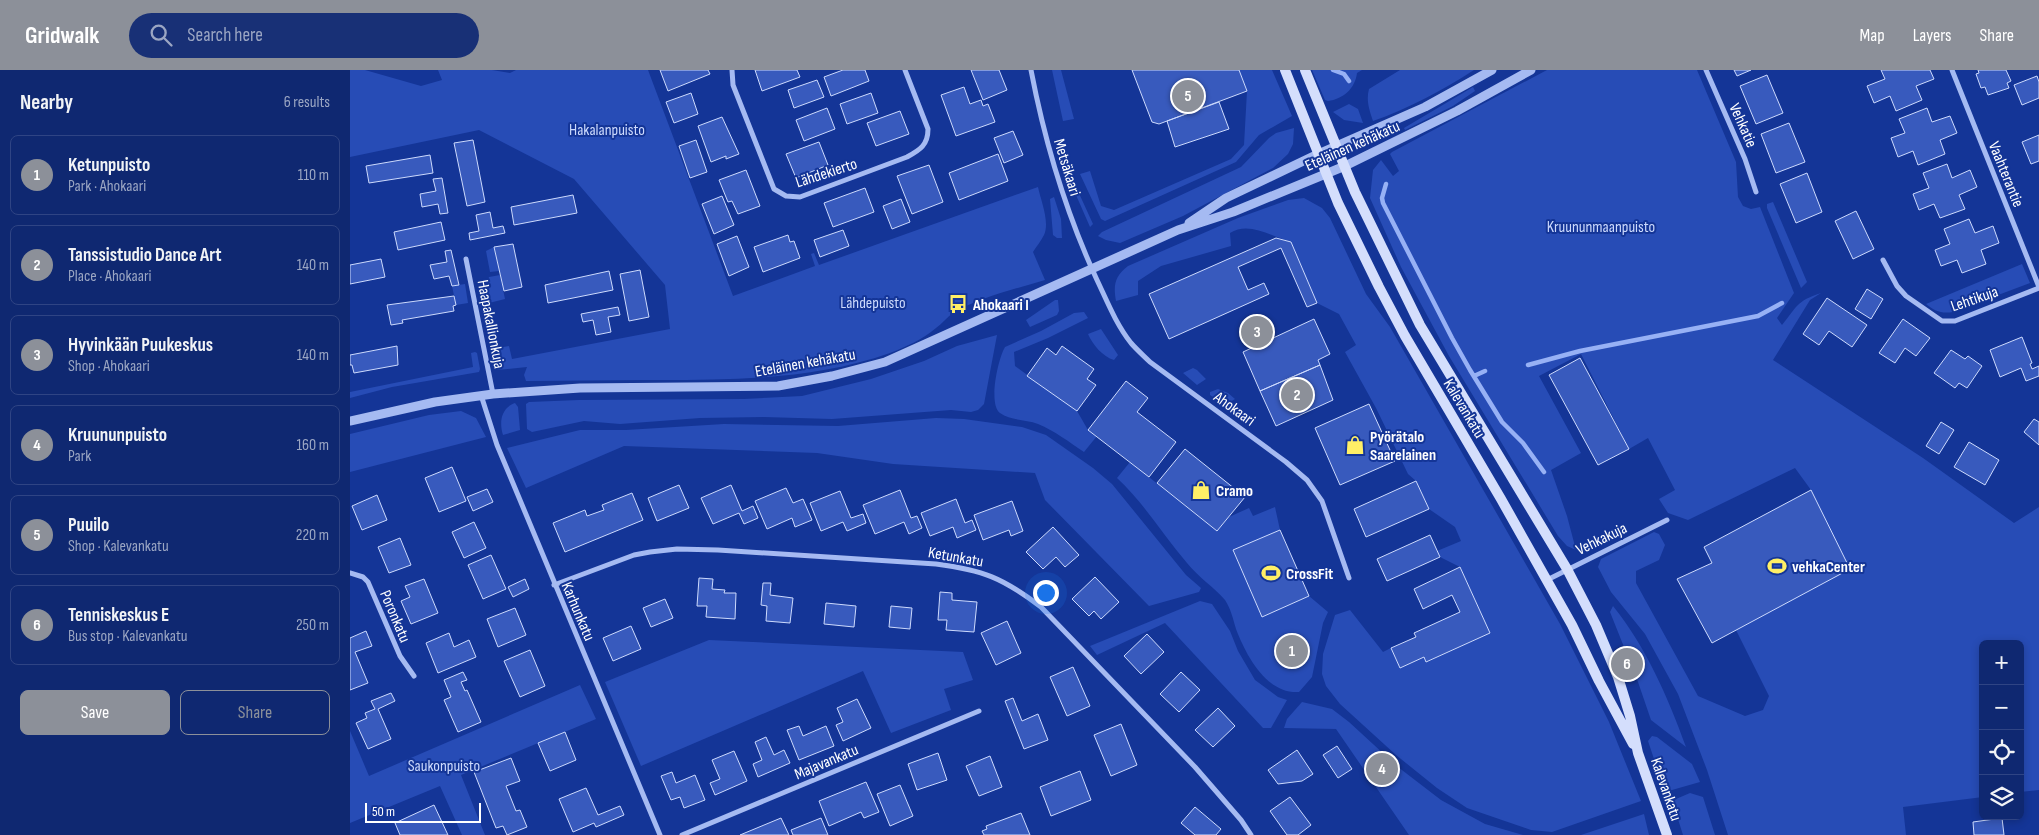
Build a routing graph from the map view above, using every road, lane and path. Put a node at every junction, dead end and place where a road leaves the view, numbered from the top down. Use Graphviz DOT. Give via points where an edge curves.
graph roads {
  1 [pos="905,70"];
  2 [pos="1031,70"];
  3 [pos="1285,70"];
  4 [pos="1305,70"];
  5 [pos="1492,70"];
  6 [pos="1531,70"];
  7 [pos="1706,70"];
  8 [pos="1952,70"];
  9 [pos="732,71"];
  10 [pos="1337,146"];
  11 [pos="1318,154"];
  12 [pos="1345,166"];
  13 [pos="1326,174"];
  14 [pos="1756,192"];
  15 [pos="1178,230"];
  16 [pos="466,259"];
  17 [pos="1883,260"];
  18 [pos="1091,268"];
  19 [pos="2039,288"];
  20 [pos="493,394"];
  21 [pos="481,395"];
  22 [pos="350,421"];
  23 [pos="1666,520"];
  24 [pos="1567,569"];
  25 [pos="350,573"];
  26 [pos="1349,578"];
  27 [pos="1547,580"];
  28 [pos="554,585"];
  29 [pos="414,676"];
  30 [pos="979,711"];
  31 [pos="1638,753"];
  32 [pos="660,835"];
  33 [pos="682,835"];
  34 [pos="1251,835"];
  35 [pos="1667,835"];
  1 -- 9 [label="street, Lähdekierto" via="928,129 928,139 921,149 800,196 786,196 774,189 733,86"];
  2 -- 18 [label="street, Metsäkaari" via="1049,151"];
  3 -- 11 [label="main road, Kalevankatu"];
  4 -- 10 [label="main road, Kalevankatu"];
  5 -- 10 [label="street, Eteläinen kehäkatu" via="1425,107"];
  6 -- 12 [label="street, Eteläinen kehäkatu" via="1458,111"];
  7 -- 14 [label="street, Vehkatie"];
  8 -- 19 [label="street, Vaahterantie"];
  10 -- 11 [label="street, Eteläinen kehäkatu"];
  10 -- 12 [label="main road, Kalevankatu"];
  11 -- 13 [label="main road, Kalevankatu"];
  11 -- 15 [label="street, Eteläinen kehäkatu" via="1226,198"];
  12 -- 13 [label="street, Eteläinen kehäkatu"];
  12 -- 24 [label="main road, Kalevankatu" via="1420,325"];
  13 -- 15 [label="street, Eteläinen kehäkatu" via="1234,212"];
  13 -- 27 [label="main road, Kalevankatu" via="1400,328"];
  15 -- 18 [label="street, Eteläinen kehäkatu"];
  16 -- 20 [label="street, Haapakallionkuja"];
  17 -- 19 [label="street, Lehtikuja" via="1906,296 1942,321 1955,321"];
  18 -- 20 [label="street, Eteläinen kehäkatu" via="885,362 832,376 769,386 580,388"];
  18 -- 26 [label="street, Ahokaari" via="1115,318 1132,344 1150,362 1307,480 1322,501"];
  20 -- 21 [label="street, Eteläinen kehäkatu"];
  21 -- 22 [label="street, Eteläinen kehäkatu"];
  21 -- 28 [label="street, Karhunkatu" via="497,445"];
  23 -- 24 [label="street, Vehkakuja"];
  24 -- 27 [label="street, Vehkakuja"];
  24 -- 31 [label="main road, Kalevankatu" via="1618,676"];
  25 -- 29 [label="street, Poronkatu" via="368,582 400,656"];
  27 -- 31 [label="main road, Kalevankatu"];
  28 -- 32 [label="street, Karhunkatu"];
  28 -- 34 [label="street, Ketunkatu" via="634,556 677,549 936,564 989,574 1041,607 1195,767"];
  30 -- 33 [label="street, Majavankatu"];
  31 -- 35 [label="main road, Kalevankatu"];
}
